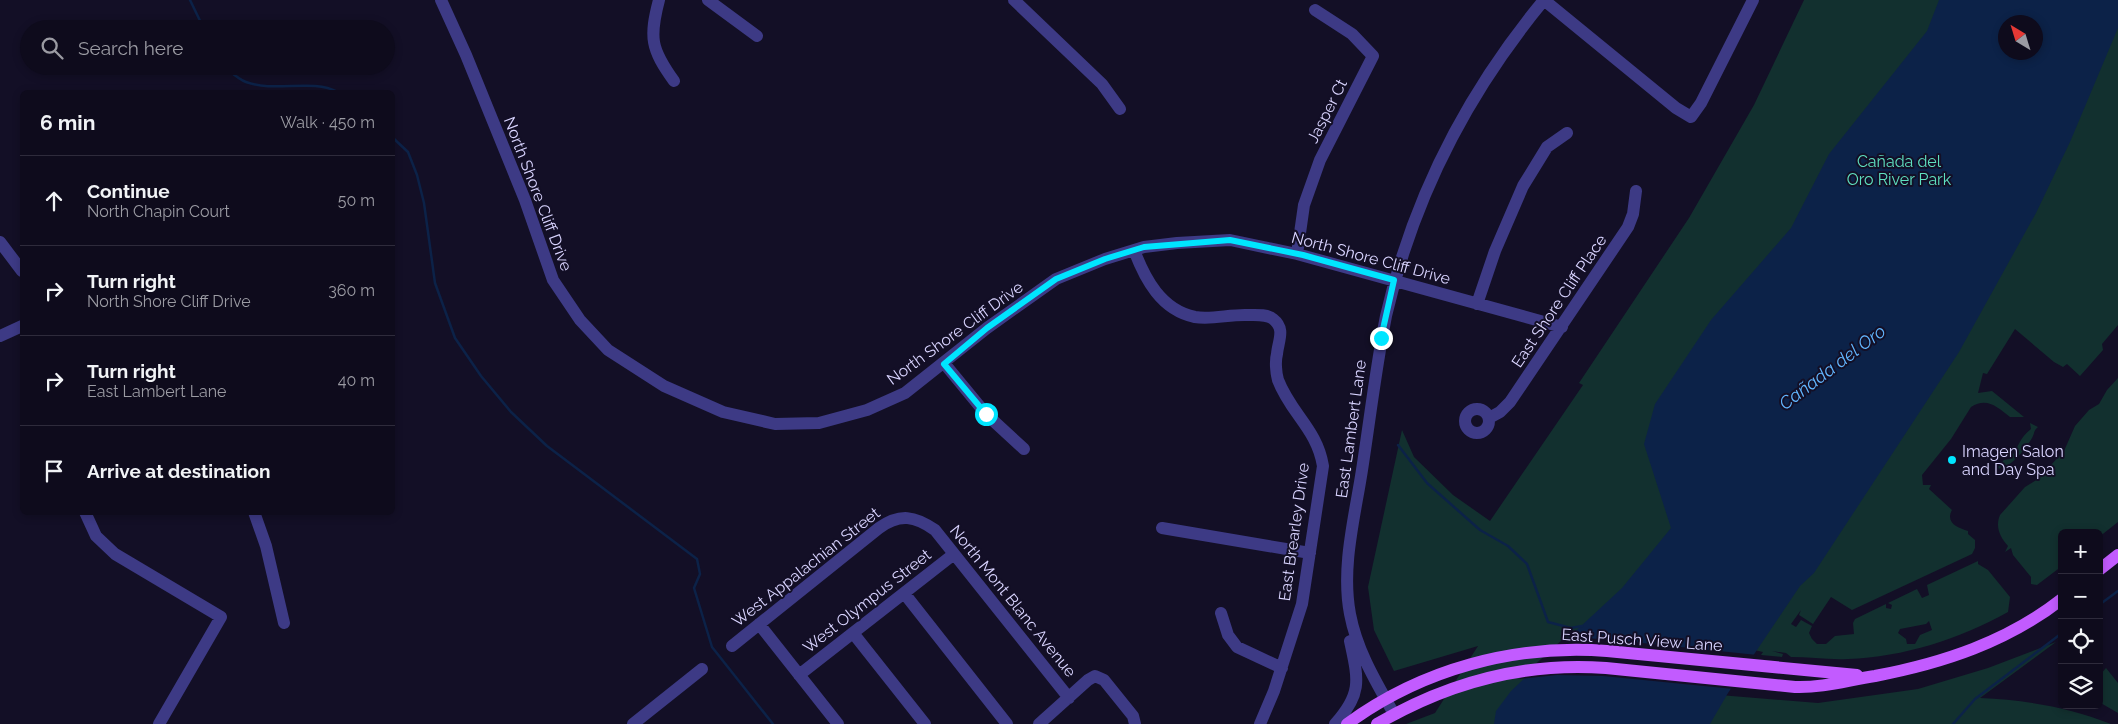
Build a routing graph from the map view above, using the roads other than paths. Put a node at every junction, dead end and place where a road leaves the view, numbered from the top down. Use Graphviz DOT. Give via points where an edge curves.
graph roads {
  1 [pos="441,0"];
  2 [pos="658,0"];
  3 [pos="708,0"];
  4 [pos="1014,0"];
  5 [pos="1544,0"];
  6 [pos="1753,0"];
  7 [pos="1315,10"];
  8 [pos="758,36"];
  9 [pos="674,81"];
  10 [pos="1120,109"];
  11 [pos="1567,133"];
  12 [pos="1636,191"];
  13 [pos="0,242"];
  14 [pos="1134,250"];
  15 [pos="1297,254"];
  16 [pos="20,268"];
  17 [pos="1394,280"];
  18 [pos="1477,304"];
  19 [pos="20,327"];
  20 [pos="1562,327"];
  21 [pos="0,336"];
  22 [pos="944,364"];
  23 [pos="1489,418"];
  24 [pos="1024,449"];
  25 [pos="86,515"];
  26 [pos="255,515"];
  27 [pos="902,518"];
  28 [pos="1162,528"];
  29 [pos="1310,553"];
  30 [pos="954,554"];
  31 [pos="2118,555"];
  32 [pos="2103,567"];
  33 [pos="904,592"];
  34 [pos="2058,602"];
  35 [pos="1350,612"];
  36 [pos="1221,613"];
  37 [pos="284,623"];
  38 [pos="759,624"];
  39 [pos="853,633"];
  40 [pos="732,646"];
  41 [pos="1282,668"];
  42 [pos="702,669"];
  43 [pos="799,675"];
  44 [pos="1875,676"];
  45 [pos="1069,698"];
  46 [pos="1386,699"];
  47 [pos="1399,712"];
  48 [pos="1135,722"];
  49 [pos="158,724"];
  50 [pos="634,724"];
  51 [pos="838,724"];
  52 [pos="925,724"];
  53 [pos="1007,724"];
  54 [pos="1039,724"];
  55 [pos="1260,724"];
  56 [pos="1336,724"];
  57 [pos="1347,724"];
  58 [pos="1378,724"];
  1 -- 22 [label="street, North Shore Cliff Drive" via="525,200 553,280 580,320 608,350 664,386 722,412 775,424 819,423 867,410 905,393"];
  2 -- 9 [label="street" via="652,31 654,48"];
  3 -- 8 [label="street"];
  4 -- 10 [label="street" via="1102,84"];
  5 -- 6 [label="street" via="1691,117"];
  5 -- 17 [label="street, East Lambert Lane" via="1500,56 1454,131 1426,191"];
  7 -- 15 [label="street, Jasper Ct" via="1352,34 1373,56 1320,160 1304,205"];
  11 -- 18 [label="street" via="1547,147 1523,186"];
  12 -- 20 [label="street, East Shore Cliff Place" via="1634,214 1628,227"];
  13 -- 16 [label="street"];
  14 -- 15 [label="street, North Shore Cliff Drive" via="1230,240"];
  14 -- 22 [label="street, North Shore Cliff Drive" via="1056,279 987,328"];
  14 -- 29 [label="street, East Brearley Drive" via="1143,274 1159,298 1176,309 1194,317 1259,315 1272,317 1278,324 1282,337 1276,354 1277,377 1288,403 1315,438 1321,454"];
  15 -- 17 [label="street, North Shore Cliff Drive"];
  17 -- 18 [label="street, North Shore Cliff Drive"];
  17 -- 35 [label="street, East Lambert Lane" via="1381,338 1352,535 1347,584"];
  18 -- 20 [label="street, North Shore Cliff Drive"];
  19 -- 21 [label="street"];
  20 -- 23 [label="street, East Shore Cliff Place" via="1510,402"];
  22 -- 24 [label="street" via="986,414"];
  25 -- 49 [label="street" via="96,536 115,554 220,617"];
  26 -- 37 [label="street" via="266,546"];
  27 -- 30 [label="street, North Mont Blanc Avenue" via="919,520 935,530"];
  27 -- 38 [label="street, West Appalachian Street" via="879,528"];
  28 -- 29 [label="street"];
  29 -- 41 [label="street, East Brearley Drive" via="1302,604"];
  30 -- 33 [label="street, West Olympus Street"];
  30 -- 45 [label="street, North Mont Blanc Avenue"];
  31 -- 32 [label="main road"];
  33 -- 39 [label="street, West Olympus Street"];
  33 -- 53 [label="street"];
  34 -- 44 [label="main road, East Pusch View Lane" via="2023,626 1971,650 1922,666"];
  35 -- 46 [label="street, East Lambert Lane" via="1362,654"];
  35 -- 56 [label="street" via="1349,632 1358,685 1354,698"];
  36 -- 41 [label="street" via="1228,635 1237,647"];
  38 -- 40 [label="street, West Appalachian Street"];
  38 -- 43 [label="street"];
  39 -- 43 [label="street, West Olympus Street"];
  39 -- 52 [label="street"];
  41 -- 55 [label="street, East Brearley Drive"];
  42 -- 50 [label="street"];
  43 -- 51 [label="street"];
  44 -- 46 [label="main road, East Pusch View Lane" via="1607,650 1554,650 1484,660 1454,669"];
  44 -- 47 [label="main road, East Pusch View Lane" via="1812,688 1606,668 1555,668 1480,679"];
  45 -- 48 [label="street" via="1088,680 1100,677"];
  45 -- 54 [label="street"];
  46 -- 47 [label="street, East Lambert Lane"];
  46 -- 57 [label="main road, East Pusch View Lane"];
  47 -- 58 [label="main road, East Pusch View Lane"];
}
